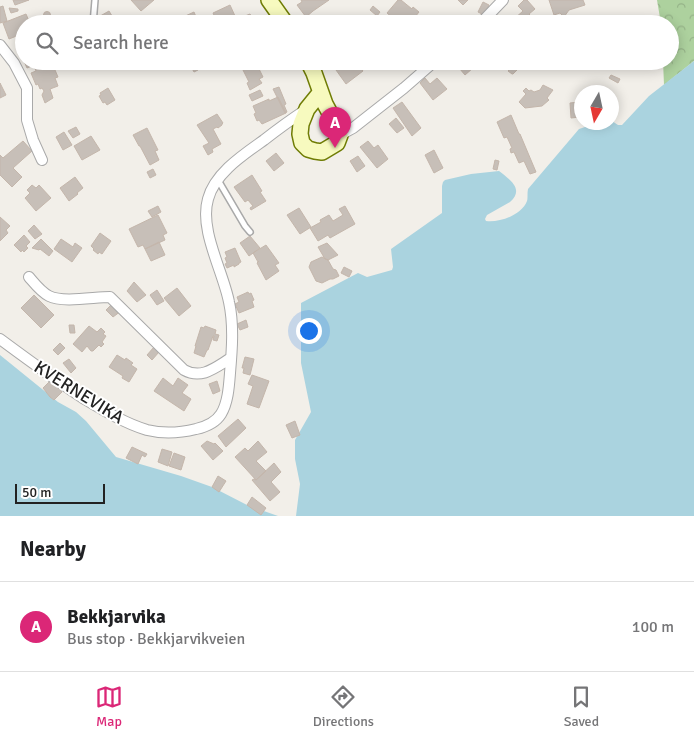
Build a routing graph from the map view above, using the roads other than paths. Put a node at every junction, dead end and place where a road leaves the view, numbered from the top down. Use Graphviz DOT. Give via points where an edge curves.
graph roads {
  1 [pos="95,0"];
  2 [pos="269,0"];
  3 [pos="503,0"];
  4 [pos="94,15"];
  5 [pos="280,15"];
  6 [pos="489,15"];
  7 [pos="0,45"];
  8 [pos="15,65"];
  9 [pos="18,70"];
  10 [pos="312,70"];
  11 [pos="425,70"];
  12 [pos="320,93"];
  13 [pos="306,109"];
  14 [pos="340,135"];
  15 [pos="42,160"];
  16 [pos="218,180"];
  17 [pos="250,232"];
  18 [pos="29,277"];
  19 [pos="0,339"];
  20 [pos="231,358"];
  1 -- 4 [label="lane"];
  2 -- 5 [label="street"];
  3 -- 6 [label="street"];
  7 -- 8 [label="street"];
  9 -- 15 [label="street" via="27,88 27,120"];
  10 -- 12 [label="street"];
  11 -- 14 [label="street"];
  12 -- 13 [label="street"];
  12 -- 14 [label="street"];
  13 -- 14 [label="street" via="300,134 308,148 322,152"];
  13 -- 16 [label="street, KVERNEVIKA" via="246,153"];
  16 -- 17 [label="lane"];
  16 -- 20 [label="street, KVERNEVIKA" via="208,198 207,229 229,302"];
  18 -- 20 [label="street" via="44,293 54,298 110,297 190,373 202,374"];
  19 -- 20 [label="street, KVERNEVIKA" via="99,408 132,425 165,432 182,433 199,428 221,414"];
}
